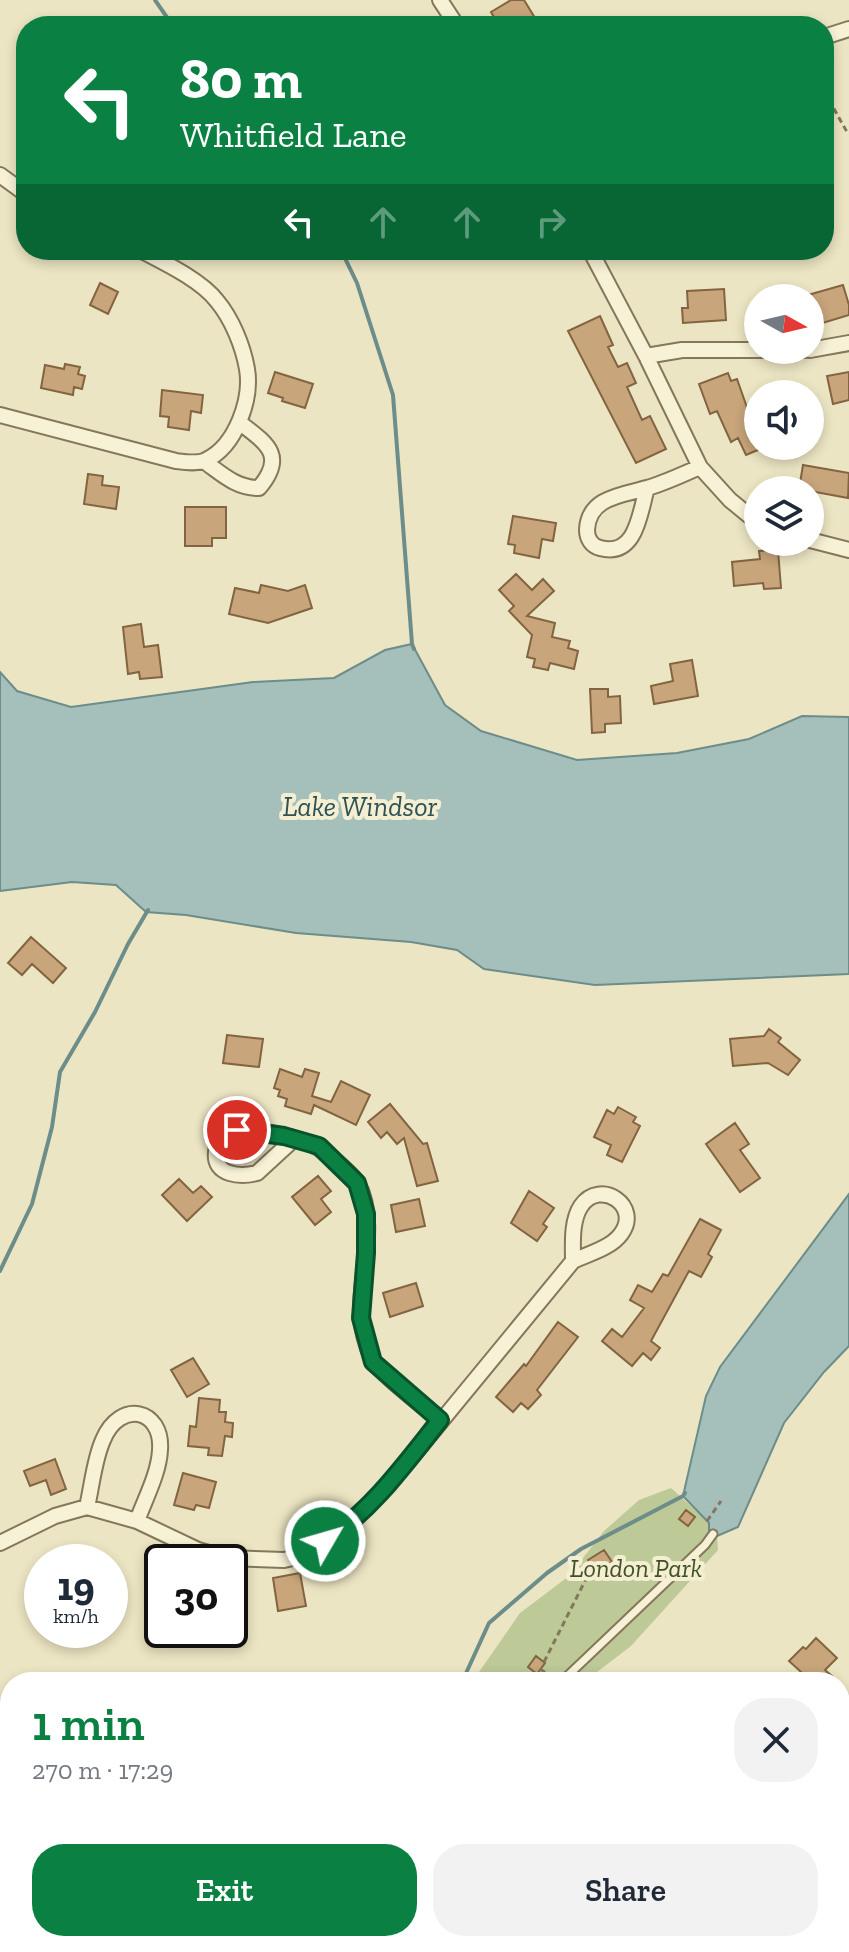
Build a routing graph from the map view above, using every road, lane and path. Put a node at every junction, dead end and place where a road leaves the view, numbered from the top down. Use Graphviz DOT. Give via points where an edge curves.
graph roads {
  1 [pos="834,109"];
  2 [pos="847,132"];
  3 [pos="161,260"];
  4 [pos="595,260"];
  5 [pos="849,343"];
  6 [pos="824,347"];
  7 [pos="744,350"];
  8 [pos="646,356"];
  9 [pos="0,415"];
  10 [pos="239,422"];
  11 [pos="205,462"];
  12 [pos="700,467"];
  13 [pos="647,488"];
  14 [pos="744,512"];
  15 [pos="824,544"];
  16 [pos="849,550"];
  17 [pos="294,1139"];
  18 [pos="573,1261"];
  19 [pos="440,1420"];
  20 [pos="721,1501"];
  21 [pos="87,1507"];
  22 [pos="137,1521"];
  23 [pos="707,1521"];
  24 [pos="713,1534"];
  25 [pos="0,1543"];
  26 [pos="594,1570"];
  27 [pos="544,1662"];
  28 [pos="540,1669"];
  29 [pos="544,1672"];
  30 [pos="570,1672"];
  1 -- 2 [label="path"];
  3 -- 10 [label="street" via="215,297 226,313 247,370"];
  4 -- 8 [label="street"];
  5 -- 6 [label="street"];
  7 -- 8 [label="street"];
  8 -- 12 [label="street"];
  9 -- 11 [label="street" via="176,461"];
  10 -- 11 [label="street" via="227,444"];
  10 -- 11 [label="street" via="268,444 273,455 267,479 259,488 236,485"];
  12 -- 13 [label="street"];
  12 -- 14 [label="street"];
  13 -- 13 [label="street" via="619,494 591,513 587,536 594,546 605,550 628,542"];
  15 -- 16 [label="street"];
  17 -- 17 [label="street" via="257,1173 231,1174 216,1159 222,1137 237,1130"];
  17 -- 19 [label="street" via="319,1146 357,1183 366,1214 361,1318 373,1362"];
  18 -- 18 [label="street" via="621,1235 628,1221 619,1199 599,1195 581,1206"];
  18 -- 19 [label="street"];
  19 -- 22 [label="street" via="387,1487 306,1555 284,1560 226,1558"];
  20 -- 23 [label="path"];
  21 -- 22 [label="street"];
  21 -- 22 [label="street" via="102,1441 115,1420 137,1412 148,1418 160,1439"];
  21 -- 25 [label="street"];
  24 -- 30 [label="lane"];
  26 -- 27 [label="path"];
  28 -- 29 [label="path"];
}
